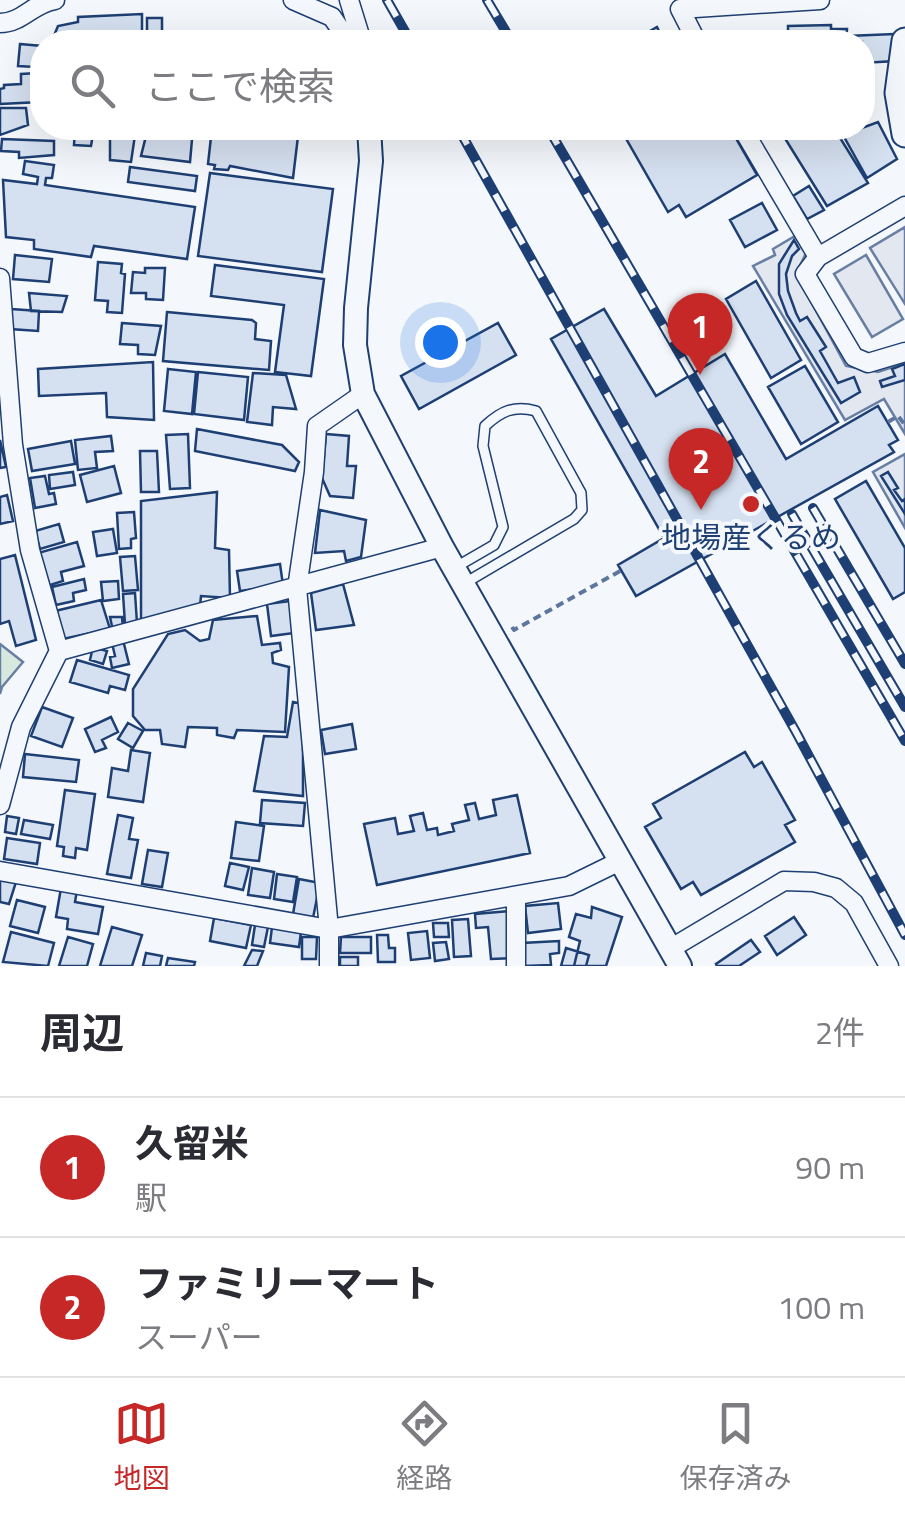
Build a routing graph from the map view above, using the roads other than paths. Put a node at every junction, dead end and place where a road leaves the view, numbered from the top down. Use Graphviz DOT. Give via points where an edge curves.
graph roads {
  1 [pos="55,0"];
  2 [pos="293,0"];
  3 [pos="349,0"];
  4 [pos="820,0"];
  5 [pos="0,24"];
  6 [pos="341,30"];
  7 [pos="358,30"];
  8 [pos="691,30"];
  9 [pos="905,41"];
  10 [pos="905,134"];
  11 [pos="370,140"];
  12 [pos="749,140"];
  13 [pos="905,206"];
  14 [pos="818,257"];
  15 [pos="0,278"];
  16 [pos="905,352"];
  17 [pos="363,394"];
  18 [pos="453,566"];
  19 [pos="297,588"];
  20 [pos="59,651"];
  21 [pos="0,805"];
  22 [pos="618,862"];
  23 [pos="0,872"];
  24 [pos="516,896"];
  25 [pos="329,929"];
  26 [pos="675,958"];
  27 [pos="328,966"];
  28 [pos="516,966"];
  29 [pos="889,966"];
  1 -- 5 [label="street"];
  2 -- 6 [label="street" via="332,17"];
  3 -- 7 [label="street"];
  4 -- 8 [label="street" via="680,9"];
  9 -- 10 [label="main road" via="898,93"];
  11 -- 17 [label="street" via="356,308"];
  12 -- 14 [label="street"];
  13 -- 14 [label="street"];
  14 -- 16 [label="street" via="805,274 854,357 868,362"];
  15 -- 20 [label="street" via="16,463 30,550"];
  17 -- 18 [label="street"];
  17 -- 19 [label="street" via="317,426"];
  18 -- 18 [label="lane" via="494,545 503,527 483,446 485,426 519,406 536,411 581,493 582,510 574,519"];
  18 -- 19 [label="street"];
  18 -- 22 [label="street"];
  19 -- 20 [label="street"];
  19 -- 25 [label="street"];
  20 -- 21 [label="street" via="22,727"];
  22 -- 24 [label="street" via="569,886"];
  22 -- 26 [label="street"];
  23 -- 25 [label="street"];
  24 -- 25 [label="street"];
  24 -- 28 [label="street"];
  25 -- 27 [label="street"];
  26 -- 29 [label="street" via="784,881 814,882 836,888 854,904"];
}
